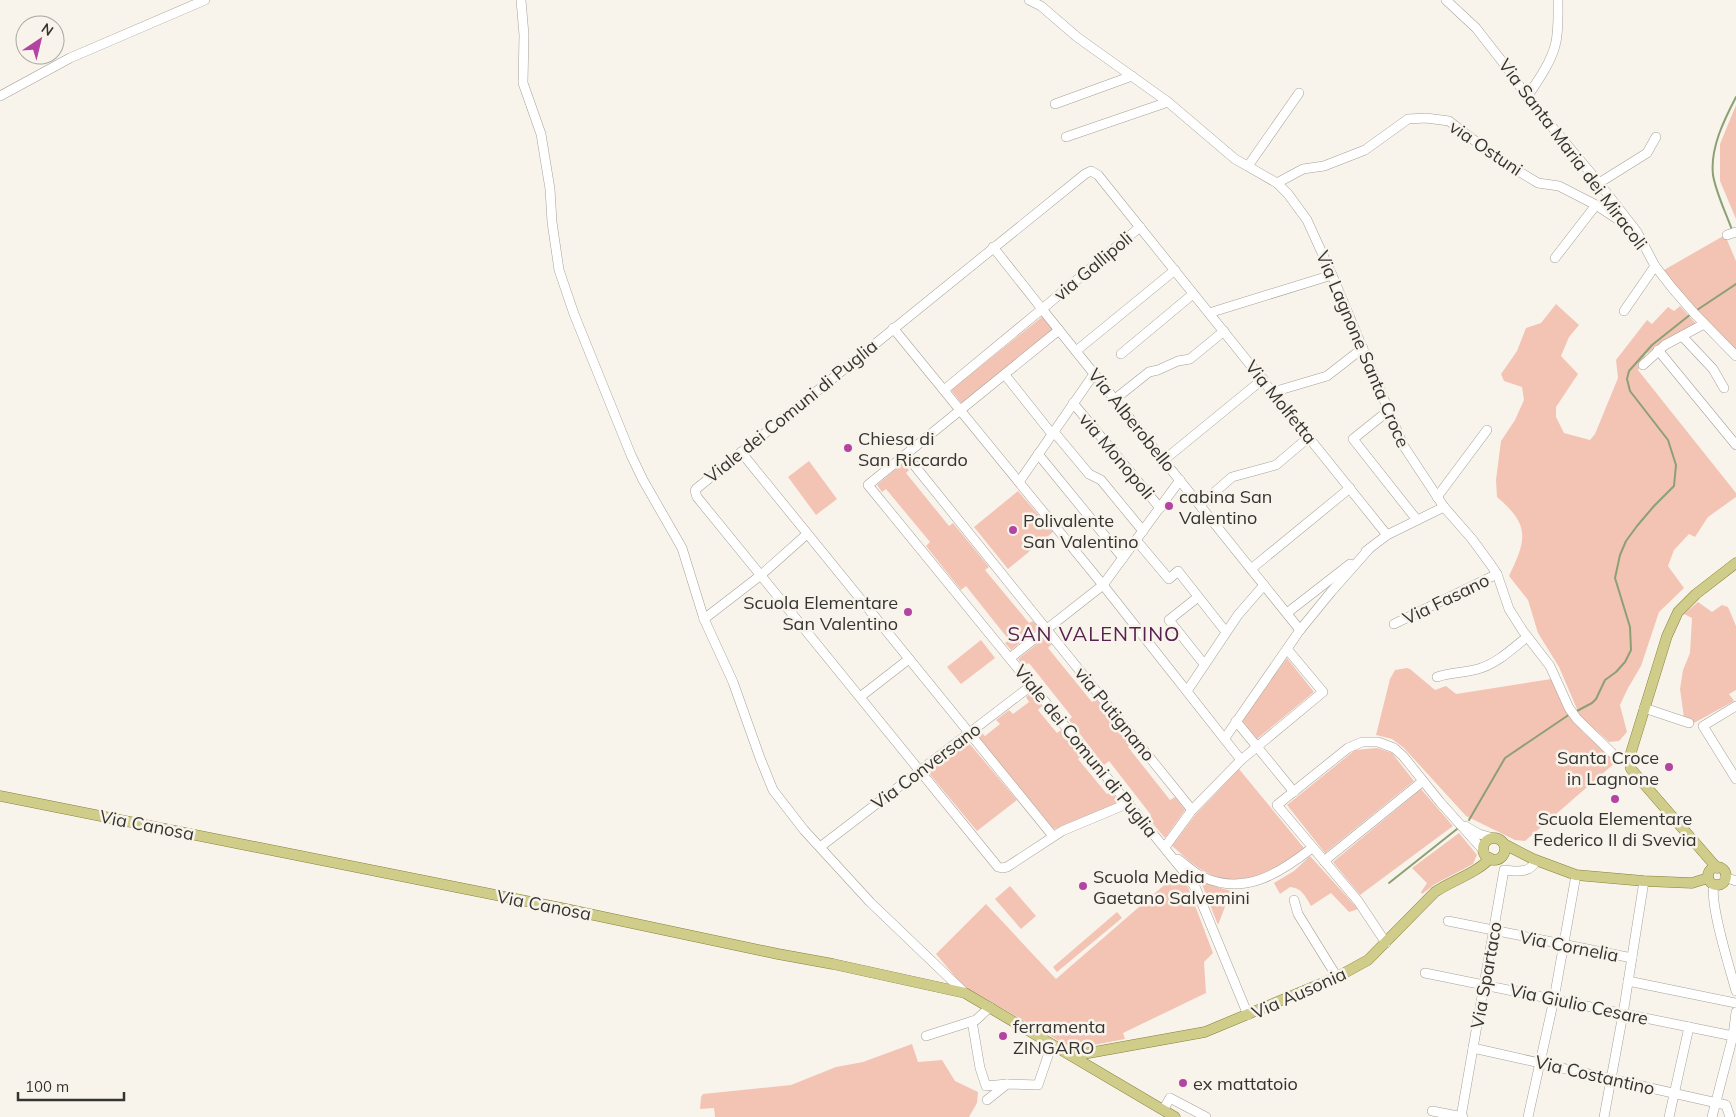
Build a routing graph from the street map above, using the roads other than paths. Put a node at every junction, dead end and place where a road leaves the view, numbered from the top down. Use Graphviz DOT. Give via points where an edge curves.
graph roads {
  1 [pos="205,0"];
  2 [pos="521,0"];
  3 [pos="1029,0"];
  4 [pos="1446,0"];
  5 [pos="1558,0"];
  6 [pos="1132,76"];
  7 [pos="1300,93"];
  8 [pos="0,96"];
  9 [pos="1527,98"];
  10 [pos="1168,102"];
  11 [pos="1055,104"];
  12 [pos="1066,137"];
  13 [pos="1656,137"];
  14 [pos="1248,166"];
  15 [pos="1277,183"];
  16 [pos="1599,183"];
  17 [pos="1596,205"];
  18 [pos="1140,227"];
  19 [pos="1637,232"];
  20 [pos="1736,232"];
  21 [pos="1727,235"];
  22 [pos="993,247"];
  23 [pos="1555,258"];
  24 [pos="1655,266"];
  25 [pos="1175,270"];
  26 [pos="1332,275"];
  27 [pos="1194,294"];
  28 [pos="1042,309"];
  29 [pos="1624,311"];
  30 [pos="1209,313"];
  31 [pos="1704,324"];
  32 [pos="893,328"];
  33 [pos="1059,330"];
  34 [pos="1224,331"];
  35 [pos="1682,336"];
  36 [pos="1363,348"];
  37 [pos="1658,350"];
  38 [pos="1076,351"];
  39 [pos="1120,354"];
  40 [pos="1736,356"];
  41 [pos="1643,365"];
  42 [pos="1094,374"];
  43 [pos="1005,375"];
  44 [pos="1263,379"];
  45 [pos="1724,388"];
  46 [pos="944,390"];
  47 [pos="1273,392"];
  48 [pos="1115,399"];
  49 [pos="1074,404"];
  50 [pos="961,411"];
  51 [pos="1388,411"];
  52 [pos="1487,430"];
  53 [pos="1053,433"];
  54 [pos="1309,437"];
  55 [pos="1736,445"];
  56 [pos="741,452"];
  57 [pos="1038,454"];
  58 [pos="906,455"];
  59 [pos="1164,460"];
  60 [pos="1180,480"];
  61 [pos="1018,482"];
  62 [pos="1350,488"];
  63 [pos="1437,496"];
  64 [pos="1200,505"];
  65 [pos="1444,507"];
  66 [pos="1160,508"];
  67 [pos="1416,520"];
  68 [pos="1143,531"];
  69 [pos="807,534"];
  70 [pos="1387,535"];
  71 [pos="1136,540"];
  72 [pos="1369,549"];
  73 [pos="1123,558"];
  74 [pos="1736,563"];
  75 [pos="1251,569"];
  76 [pos="1497,574"];
  77 [pos="761,575"];
  78 [pos="1103,585"];
  79 [pos="1264,585"];
  80 [pos="1198,597"];
  81 [pos="1287,613"];
  82 [pos="704,619"];
  83 [pos="1394,624"];
  84 [pos="1047,629"];
  85 [pos="1300,630"];
  86 [pos="1226,632"];
  87 [pos="1527,637"];
  88 [pos="1287,648"];
  89 [pos="1010,658"];
  90 [pos="909,659"];
  91 [pos="1204,664"];
  92 [pos="1437,677"];
  93 [pos="1032,685"];
  94 [pos="1187,691"];
  95 [pos="860,697"];
  96 [pos="1736,706"];
  97 [pos="1644,708"];
  98 [pos="1236,721"];
  99 [pos="1689,723"];
  100 [pos="969,733"];
  101 [pos="1225,738"];
  102 [pos="1257,746"];
  103 [pos="1629,758"];
  104 [pos="1242,760"];
  105 [pos="920,771"];
  106 [pos="1736,779"];
  107 [pos="1423,781"];
  108 [pos="1294,792"];
  109 [pos="0,796"];
  110 [pos="1129,803"];
  111 [pos="1192,810"];
  112 [pos="1460,824"];
  113 [pos="1053,836"];
  114 [pos="1493,838"];
  115 [pos="1504,844"];
  116 [pos="820,847"];
  117 [pos="1164,847"];
  118 [pos="1312,848"];
  119 [pos="1487,854"];
  120 [pos="1502,855"];
  121 [pos="1534,860"];
  122 [pos="1324,862"];
  123 [pos="1576,875"];
  124 [pos="1712,876"];
  125 [pos="1725,877"];
  126 [pos="1644,881"];
  127 [pos="1736,881"];
  128 [pos="1294,900"];
  129 [pos="1448,922"];
  130 [pos="1494,931"];
  131 [pos="1386,943"];
  132 [pos="1564,945"];
  133 [pos="1632,958"];
  134 [pos="1425,973"];
  135 [pos="1337,977"];
  136 [pos="1628,981"];
  137 [pos="1484,985"];
  138 [pos="1736,991"];
  139 [pos="965,993"];
  140 [pos="1554,999"];
  141 [pos="1736,1003"];
  142 [pos="990,1007"];
  143 [pos="1736,1012"];
  144 [pos="1623,1014"];
  145 [pos="1248,1015"];
  146 [pos="972,1022"];
  147 [pos="1689,1027"];
  148 [pos="926,1036"];
  149 [pos="1733,1036"];
  150 [pos="1052,1044"];
  151 [pos="1473,1048"];
  152 [pos="1072,1056"];
  153 [pos="1541,1063"];
  154 [pos="1611,1079"];
  155 [pos="1007,1084"];
  156 [pos="1674,1093"];
  157 [pos="987,1100"];
  158 [pos="1716,1102"];
  159 [pos="1163,1110"];
  160 [pos="1432,1111"];
  161 [pos="1176,1117"];
  162 [pos="1206,1117"];
  163 [pos="1462,1117"];
  164 [pos="1528,1117"];
  165 [pos="1604,1117"];
  166 [pos="1669,1117"];
  167 [pos="1712,1117"];
  168 [pos="1730,1117"];
  1 -- 8 [label="street" via="70,58"];
  2 -- 82 [label="street" via="523,83 541,134 559,270 631,455 682,548"];
  3 -- 6 [label="street, Via Lagnone Santa Croce"];
  4 -- 9 [label="street, Via Santa Maria dei Miracoli" via="1476,28"];
  5 -- 9 [label="street" via="1555,46"];
  6 -- 10 [label="street, Via Lagnone Santa Croce"];
  6 -- 11 [label="street"];
  7 -- 14 [label="street"];
  9 -- 16 [label="street, Via Santa Maria dei Miracoli"];
  10 -- 12 [label="street"];
  10 -- 14 [label="street, Via Lagnone Santa Croce" via="1235,159"];
  13 -- 16 [label="street" via="1646,153"];
  14 -- 15 [label="street, Via Lagnone Santa Croce"];
  15 -- 17 [label="street, via Ostuni" via="1303,170 1324,166 1365,150 1408,119 1426,118 1450,121 1500,160 1538,183 1559,186"];
  15 -- 26 [label="street, Via Lagnone Santa Croce" via="1307,220"];
  16 -- 19 [label="street, Via Santa Maria dei Miracoli"];
  17 -- 19 [label="street, via Ostuni"];
  17 -- 23 [label="street"];
  18 -- 22 [label="street, via Gallipoli" via="1092,171"];
  18 -- 25 [label="street, via Gallipoli"];
  18 -- 28 [label="street, via Gallipoli"];
  19 -- 24 [label="street, Via Santa Maria dei Miracoli"];
  20 -- 21 [label="street"];
  22 -- 28 [label="street"];
  22 -- 32 [label="street, Viale dei Comuni di Puglia"];
  24 -- 29 [label="street"];
  24 -- 31 [label="street, Via Santa Maria dei Miracoli"];
  25 -- 27 [label="street, Via Molfetta"];
  25 -- 38 [label="street"];
  26 -- 30 [label="street"];
  26 -- 36 [label="street, Via Lagnone Santa Croce"];
  27 -- 30 [label="street, Via Molfetta"];
  27 -- 39 [label="street"];
  28 -- 33 [label="street, via Gallipoli"];
  28 -- 46 [label="street"];
  30 -- 34 [label="street, Via Molfetta"];
  31 -- 35 [label="street"];
  31 -- 40 [label="street, Via Santa Maria dei Miracoli"];
  32 -- 46 [label="street, Viale dei Comuni di Puglia"];
  32 -- 56 [label="street, Viale dei Comuni di Puglia"];
  33 -- 38 [label="street, via Gallipoli"];
  33 -- 43 [label="street, Viale dei Comuni di Puglia"];
  34 -- 44 [label="street, Via Molfetta"];
  34 -- 48 [label="street" via="1190,359 1149,372"];
  35 -- 37 [label="street"];
  35 -- 45 [label="street" via="1713,369"];
  36 -- 47 [label="street" via="1327,376"];
  36 -- 51 [label="street, Via Lagnone Santa Croce"];
  37 -- 41 [label="street"];
  37 -- 55 [label="street"];
  38 -- 42 [label="street, Via Alberobello"];
  42 -- 48 [label="street, Via Alberobello"];
  42 -- 49 [label="street"];
  43 -- 50 [label="street, Viale dei Comuni di Puglia"];
  43 -- 53 [label="street"];
  44 -- 47 [label="street, Via Molfetta"];
  44 -- 59 [label="street"];
  46 -- 50 [label="street, Viale dei Comuni di Puglia"];
  47 -- 54 [label="street, Via Molfetta"];
  48 -- 59 [label="street, Via Alberobello"];
  49 -- 53 [label="street"];
  49 -- 66 [label="street, via Monopoli"];
  50 -- 58 [label="street, Viale dei Comuni di Puglia"];
  50 -- 61 [label="street, Viale dei Comuni di Puglia"];
  51 -- 63 [label="street, Via Lagnone Santa Croce" via="1403,445"];
  51 -- 67 [label="street" via="1353,440"];
  52 -- 63 [label="street"];
  53 -- 57 [label="street"];
  53 -- 68 [label="street" via="1088,474 1101,480"];
  54 -- 62 [label="street, Via Molfetta"];
  54 -- 64 [label="street" via="1276,465 1232,478"];
  56 -- 69 [label="street"];
  56 -- 77 [label="street, Viale dei Comuni di Puglia" via="695,491"];
  57 -- 61 [label="street"];
  57 -- 73 [label="street"];
  58 -- 84 [label="street, via Putignano"];
  58 -- 89 [label="street, Viale dei Comuni di Puglia" via="868,485"];
  59 -- 60 [label="street, Via Alberobello"];
  60 -- 64 [label="street, Via Alberobello"];
  60 -- 66 [label="street"];
  61 -- 78 [label="street, Viale dei Comuni di Puglia"];
  62 -- 70 [label="street, Via Molfetta"];
  62 -- 75 [label="street"];
  63 -- 65 [label="street, Via Lagnone Santa Croce"];
  64 -- 75 [label="street, Via Alberobello"];
  65 -- 67 [label="street"];
  65 -- 76 [label="street, Via Lagnone Santa Croce"];
  66 -- 68 [label="street"];
  67 -- 70 [label="street"];
  68 -- 71 [label="street"];
  69 -- 77 [label="street"];
  69 -- 90 [label="street"];
  70 -- 72 [label="street"];
  71 -- 73 [label="street"];
  71 -- 80 [label="street" via="1169,579 1178,571"];
  72 -- 81 [label="street"];
  72 -- 85 [label="street"];
  73 -- 78 [label="street"];
  74 -- 97 [label="main road" via="1678,612"];
  75 -- 79 [label="street, Via Alberobello"];
  76 -- 83 [label="street, Via Fasano"];
  76 -- 87 [label="street, Via Lagnone Santa Croce" via="1509,609"];
  77 -- 82 [label="street"];
  77 -- 95 [label="street"];
  78 -- 84 [label="street"];
  78 -- 94 [label="street, Viale dei Comuni di Puglia"];
  79 -- 81 [label="street, Via Alberobello"];
  79 -- 86 [label="street"];
  80 -- 86 [label="street"];
  80 -- 91 [label="street" via="1169,620"];
  81 -- 85 [label="street, Via Alberobello"];
  82 -- 116 [label="street" via="733,682 774,790"];
  84 -- 89 [label="street"];
  84 -- 111 [label="street, via Putignano"];
  85 -- 88 [label="street"];
  86 -- 91 [label="street"];
  87 -- 92 [label="street" via="1495,662 1479,669"];
  87 -- 103 [label="street, Via Lagnone Santa Croce" via="1550,666 1577,719 1612,753 1620,758"];
  88 -- 98 [label="street"];
  88 -- 102 [label="street" via="1323,692"];
  89 -- 93 [label="street, Viale dei Comuni di Puglia"];
  90 -- 95 [label="street"];
  90 -- 100 [label="street"];
  91 -- 94 [label="street"];
  93 -- 100 [label="street, Via Conversano"];
  93 -- 110 [label="street, Viale dei Comuni di Puglia"];
  94 -- 101 [label="street, Viale dei Comuni di Puglia"];
  95 -- 105 [label="street"];
  96 -- 106 [label="street" via="1702,726"];
  97 -- 99 [label="street"];
  97 -- 103 [label="main road"];
  98 -- 101 [label="street"];
  98 -- 102 [label="street"];
  100 -- 105 [label="street, Via Conversano"];
  100 -- 113 [label="street"];
  101 -- 104 [label="street, Viale dei Comuni di Puglia"];
  102 -- 104 [label="street"];
  102 -- 108 [label="street"];
  103 -- 124 [label="main road" via="1631,769 1703,852"];
  104 -- 111 [label="street"];
  105 -- 113 [label="street" via="998,867 1007,867"];
  105 -- 116 [label="street, Via Conversano"];
  107 -- 108 [label="street" via="1394,748 1368,742 1348,748"];
  107 -- 112 [label="street"];
  107 -- 122 [label="street"];
  108 -- 118 [label="street" via="1277,805"];
  109 -- 139 [label="main road, Via Canosa" via="842,965"];
  110 -- 113 [label="street"];
  110 -- 117 [label="street, Viale dei Comuni di Puglia"];
  111 -- 117 [label="street"];
  112 -- 114 [label="street"];
  112 -- 119 [label="street"];
  114 -- 115 [label="main road"];
  114 -- 119 [label="main road" via="1484,844"];
  115 -- 120 [label="main road"];
  115 -- 121 [label="main road"];
  116 -- 139 [label="street" via="870,902"];
  117 -- 118 [label="street" via="1204,878 1232,884 1271,876"];
  117 -- 145 [label="street, Viale dei Comuni di Puglia" via="1196,889"];
  118 -- 122 [label="street"];
  119 -- 120 [label="main road" via="1496,859"];
  119 -- 131 [label="main road, Via Ausonia" via="1484,865 1435,892"];
  120 -- 121 [label="main road"];
  121 -- 123 [label="main road"];
  121 -- 130 [label="street, Via Spartaco" via="1532,867 1524,871 1504,870"];
  122 -- 131 [label="street" via="1358,901"];
  123 -- 126 [label="main road"];
  123 -- 132 [label="street"];
  124 -- 125 [label="main road" via="1724,872"];
  124 -- 126 [label="main road" via="1692,883"];
  124 -- 138 [label="street" via="1714,906"];
  125 -- 127 [label="street"];
  126 -- 133 [label="street"];
  128 -- 135 [label="street" via="1298,914"];
  129 -- 130 [label="street, Via Cornelia"];
  130 -- 132 [label="street, Via Cornelia"];
  130 -- 137 [label="street, Via Spartaco"];
  131 -- 135 [label="main road, Via Ausonia" via="1368,960"];
  132 -- 133 [label="street, Via Cornelia"];
  132 -- 140 [label="street"];
  133 -- 136 [label="street"];
  134 -- 137 [label="street, Via Giulio Cesare"];
  135 -- 145 [label="main road, Via Ausonia"];
  136 -- 141 [label="street"];
  136 -- 144 [label="street"];
  137 -- 140 [label="street, Via Giulio Cesare"];
  137 -- 151 [label="street, Via Spartaco"];
  139 -- 142 [label="main road, Via Canosa"];
  140 -- 144 [label="street, Via Giulio Cesare"];
  140 -- 153 [label="street"];
  142 -- 146 [label="street"];
  142 -- 150 [label="main road, Via Canosa"];
  143 -- 149 [label="street"];
  144 -- 147 [label="street, Via Giulio Cesare"];
  144 -- 154 [label="street"];
  145 -- 152 [label="main road, Via Ausonia" via="1205,1032"];
  146 -- 148 [label="street"];
  146 -- 155 [label="street" via="986,1086"];
  147 -- 149 [label="street, Via Giulio Cesare"];
  147 -- 156 [label="street"];
  149 -- 158 [label="street"];
  150 -- 152 [label="main road, Via Canosa"];
  150 -- 155 [label="street" via="1038,1085"];
  151 -- 153 [label="street, Via Costantino"];
  151 -- 163 [label="street, Via Spartaco"];
  152 -- 159 [label="main road, Via Canosa"];
  153 -- 154 [label="street, Via Costantino"];
  153 -- 164 [label="street"];
  154 -- 156 [label="street, Via Costantino"];
  154 -- 165 [label="street"];
  155 -- 157 [label="street"];
  156 -- 158 [label="street, Via Costantino"];
  156 -- 166 [label="street"];
  158 -- 167 [label="street"];
  158 -- 168 [label="street" via="1726,1105"];
  159 -- 161 [label="main road, Via Canosa"];
  159 -- 162 [label="street" via="1170,1098"];
  160 -- 163 [label="street"];
}
